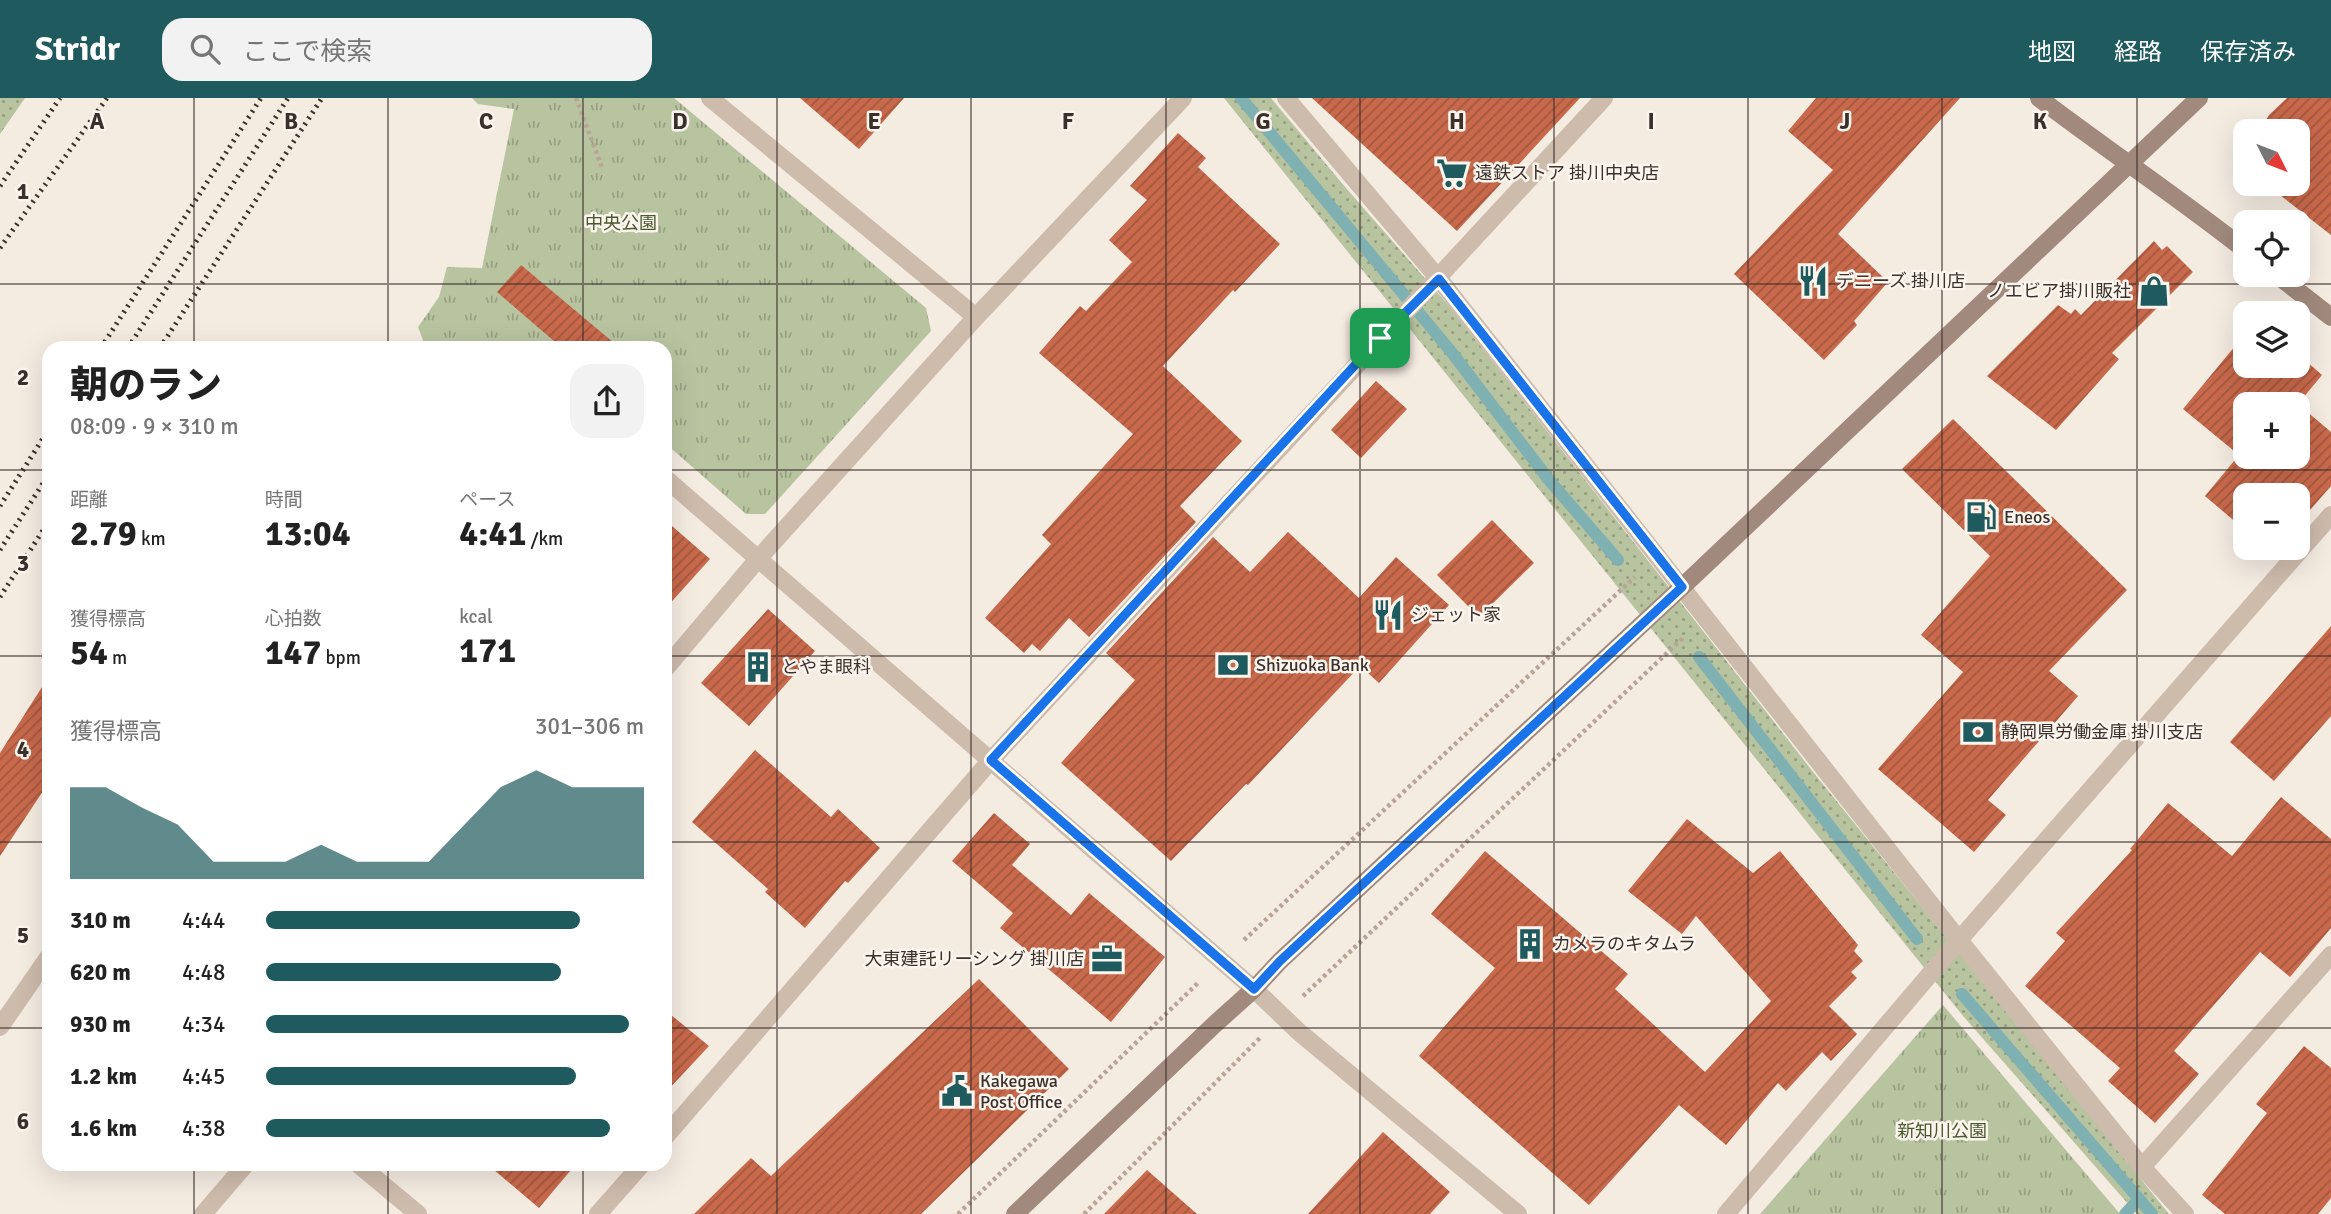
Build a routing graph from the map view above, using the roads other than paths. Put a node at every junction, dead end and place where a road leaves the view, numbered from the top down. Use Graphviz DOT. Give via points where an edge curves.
graph roads {
  1 [pos="710,98"];
  2 [pos="1183,98"];
  3 [pos="1286,98"];
  4 [pos="1604,98"];
  5 [pos="2039,98"];
  6 [pos="2199,98"];
  7 [pos="2128,164"];
  8 [pos="2233,241"];
  9 [pos="1439,279"];
  10 [pos="2292,287"];
  11 [pos="976,317"];
  12 [pos="2331,317"];
  13 [pos="672,484"];
  14 [pos="2331,514"];
  15 [pos="758,559"];
  16 [pos="1682,587"];
  17 [pos="672,661"];
  18 [pos="991,760"];
  19 [pos="1959,940"];
  20 [pos="2331,955"];
  21 [pos="42,966"];
  22 [pos="1254,989"];
  23 [pos="0,1027"];
  24 [pos="672,1129"];
  25 [pos="2142,1167"];
  26 [pos="240,1171"];
  27 [pos="366,1171"];
  28 [pos="636,1171"];
  29 [pos="203,1214"];
  30 [pos="418,1214"];
  31 [pos="598,1214"];
  32 [pos="1015,1214"];
  33 [pos="1518,1214"];
  34 [pos="1726,1214"];
  35 [pos="2185,1214"];
  1 -- 11 [label="street"];
  2 -- 11 [label="street"];
  3 -- 9 [label="street"];
  4 -- 9 [label="street"];
  5 -- 7 [label="street"];
  6 -- 7 [label="street"];
  7 -- 8 [label="street"];
  7 -- 16 [label="street"];
  9 -- 16 [label="street"];
  9 -- 18 [label="street"];
  10 -- 12 [label="street"];
  11 -- 15 [label="street"];
  13 -- 15 [label="street"];
  14 -- 19 [label="street"];
  15 -- 17 [label="street"];
  15 -- 18 [label="street"];
  16 -- 19 [label="street"];
  16 -- 22 [label="street"];
  18 -- 22 [label="street"];
  18 -- 24 [label="street"];
  19 -- 25 [label="street"];
  19 -- 34 [label="street"];
  20 -- 25 [label="street"];
  21 -- 23 [label="street"];
  22 -- 32 [label="street"];
  22 -- 33 [label="street"];
  25 -- 35 [label="street"];
  26 -- 29 [label="street"];
  27 -- 30 [label="street"];
  28 -- 31 [label="street"];
}
